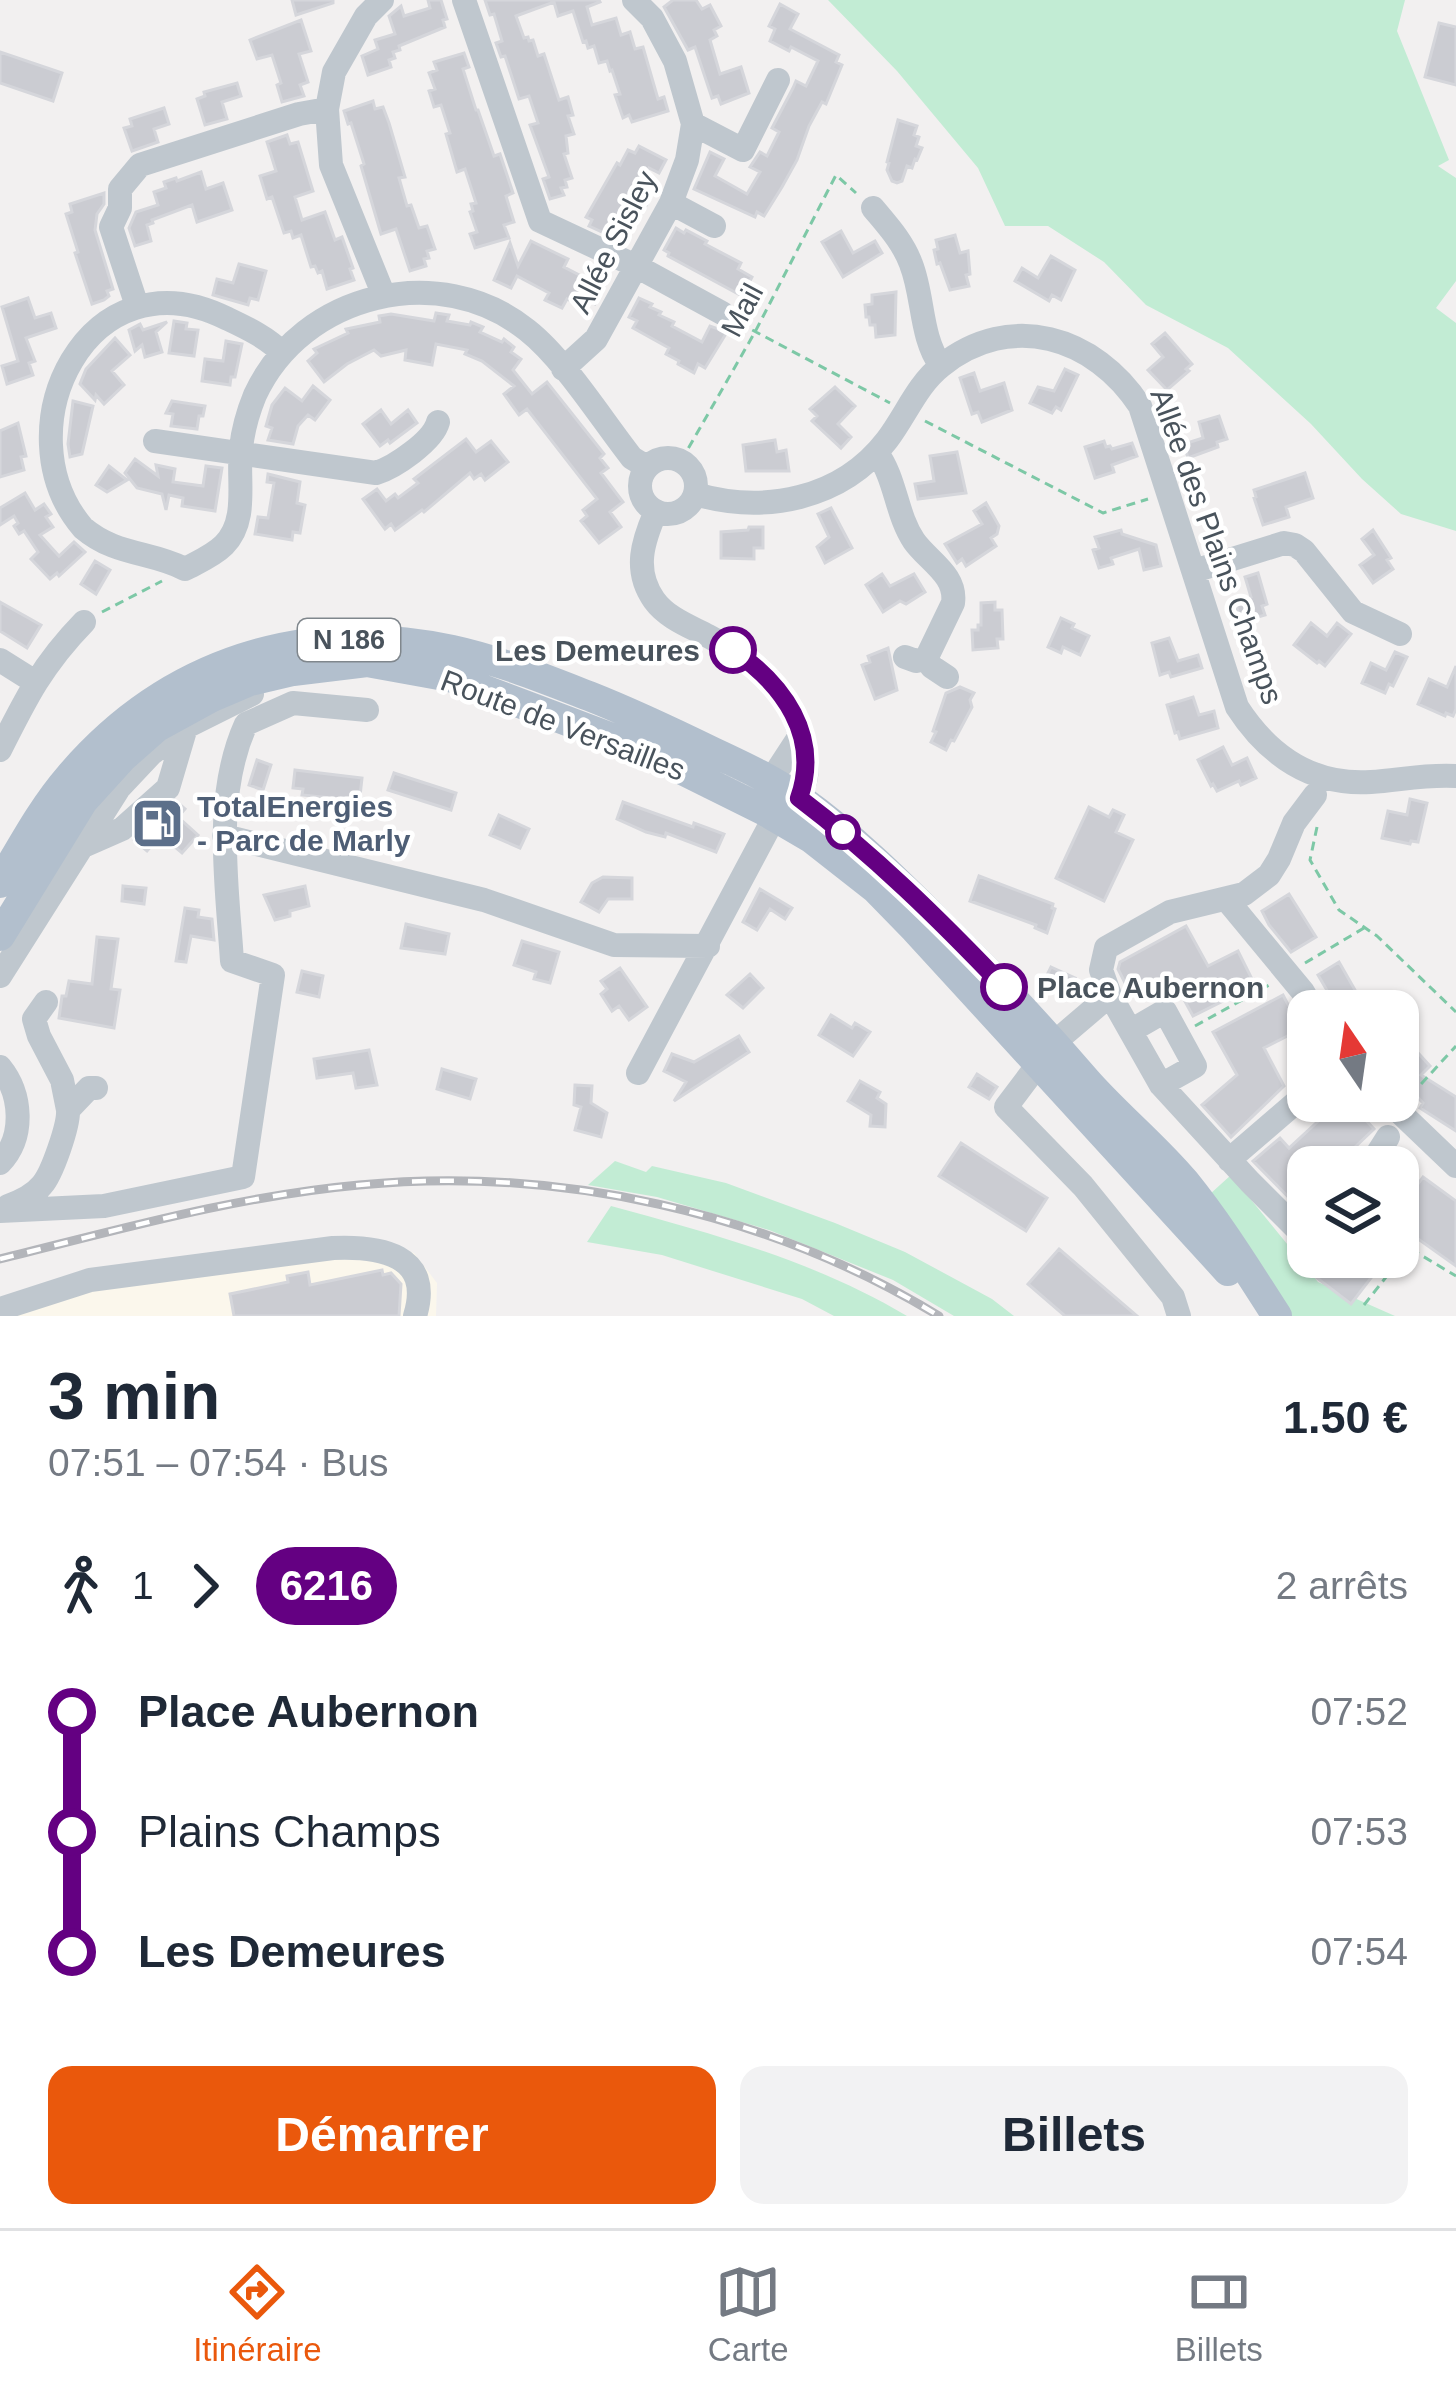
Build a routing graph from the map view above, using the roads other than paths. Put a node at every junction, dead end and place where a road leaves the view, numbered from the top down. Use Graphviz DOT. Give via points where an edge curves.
graph roads {
  1 [pos="382,0"];
  2 [pos="464,0"];
  3 [pos="634,0"];
  4 [pos="778,80"];
  5 [pos="327,109"];
  6 [pos="693,124"];
  7 [pos="671,203"];
  8 [pos="873,208"];
  9 [pos="715,226"];
  10 [pos="636,266"];
  11 [pos="384,296"];
  12 [pos="137,306"];
  13 [pos="722,314"];
  14 [pos="282,353"];
  15 [pos="941,366"];
  16 [pos="563,369"];
  17 [pos="438,422"];
  18 [pos="155,441"];
  19 [pos="240,453"];
  20 [pos="877,453"];
  21 [pos="647,467"];
  22 [pos="695,494"];
  23 [pos="656,511"];
  24 [pos="1194,571"];
  25 [pos="84,622"];
  26 [pos="1400,634"];
  27 [pos="0,660"];
  28 [pos="293,671"];
  29 [pos="947,677"];
  30 [pos="35,682"];
  31 [pos="367,710"];
  32 [pos="186,727"];
  33 [pos="800,734"];
  34 [pos="0,750"];
  35 [pos="1456,776"];
  36 [pos="771,780"];
  37 [pos="1312,799"];
  38 [pos="781,813"];
  39 [pos="224,836"];
  40 [pos="79,848"];
  41 [pos="0,883"];
  42 [pos="1227,900"];
  43 [pos="0,935"];
  44 [pos="708,946"];
  45 [pos="0,976"];
  46 [pos="1302,990"];
  47 [pos="1110,995"];
  48 [pos="46,1002"];
  49 [pos="1132,1030"];
  50 [pos="1047,1052"];
  51 [pos="0,1067"];
  52 [pos="638,1073"];
  53 [pos="1161,1085"];
  54 [pos="96,1088"];
  55 [pos="0,1099"];
  56 [pos="68,1110"];
  57 [pos="1287,1110"];
  58 [pos="1411,1122"];
  59 [pos="1388,1137"];
  60 [pos="0,1141"];
  61 [pos="1382,1146"];
  62 [pos="1229,1160"];
  63 [pos="0,1163"];
  64 [pos="1456,1166"];
  65 [pos="0,1210"];
  66 [pos="1287,1219"];
  67 [pos="0,1310"];
  68 [pos="415,1316"];
  69 [pos="1179,1316"];
  70 [pos="1257,1316"];
  71 [pos="1277,1316"];
  1 -- 5 [label="street" via="334,72"];
  2 -- 10 [label="street" via="540,221"];
  3 -- 6 [label="street, Allée Sisley" via="676,61"];
  4 -- 6 [label="street" via="743,151"];
  5 -- 11 [label="street" via="331,165"];
  5 -- 12 [label="street" via="140,165 127,177 111,227"];
  6 -- 7 [label="street, Allée Sisley"];
  7 -- 9 [label="street"];
  7 -- 10 [label="street, Allée Sisley"];
  8 -- 15 [label="street" via="903,244"];
  10 -- 13 [label="street"];
  10 -- 16 [label="street, Allée Sisley" via="596,339"];
  11 -- 14 [label="street" via="318,322"];
  11 -- 16 [label="street" via="435,292 485,304 529,331"];
  12 -- 14 [label="street" via="202,308"];
  12 -- 19 [label="street" via="78,337 52,372 38,414 40,458 57,499 87,532 185,569 227,542 238,519"];
  14 -- 19 [label="street" via="249,410"];
  15 -- 20 [label="street, Allée des Plains Champs"];
  15 -- 24 [label="street, Allée des Plains Champs" via="974,346 1012,337 1063,342 1108,366 1140,406"];
  16 -- 21 [label="street"];
  17 -- 19 [label="street" via="435,433 376,473"];
  18 -- 19 [label="street"];
  20 -- 22 [label="street, Allée des Plains Champs" via="803,497 748,505"];
  20 -- 29 [label="street" via="915,542 951,583 953,603 916,658"];
  21 -- 22 [label="street" via="681,461 694,475"];
  21 -- 23 [label="street" via="640,492"];
  22 -- 23 [label="street" via="680,512"];
  23 -- 33 [label="street" via="640,562 655,601 765,674"];
  24 -- 26 [label="street" via="1295,545 1353,611"];
  24 -- 35 [label="street, Allée des Plains Champs" via="1238,707 1275,753 1334,781"];
  25 -- 30 [label="street"];
  27 -- 30 [label="street"];
  28 -- 32 [label="street, Route de Versailles"];
  28 -- 38 [label="main road, Route de Versailles / N 186" via="367,662 450,677"];
  28 -- 43 [label="main road, Route de Versailles / N 186" via="210,698 123,757 83,801"];
  30 -- 34 [label="street"];
  31 -- 39 [label="street" via="293,703 246,724"];
  32 -- 40 [label="street, Route de Versailles" via="119,788"];
  32 -- 40 [label="street" via="168,788 122,829"];
  33 -- 36 [label="street"];
  33 -- 38 [label="street" via="805,781"];
  36 -- 38 [label="main road, Route de Versailles / N 186"];
  36 -- 41 [label="main road, Route de Versailles / N 186" via="641,716 453,650 367,639 291,644 222,664 112,731 66,779"];
  37 -- 42 [label="street" via="1269,875"];
  38 -- 44 [label="street"];
  38 -- 50 [label="main road, Route de Versailles / N 186" via="876,889"];
  39 -- 44 [label="street" via="484,900 614,945"];
  39 -- 65 [label="street" via="232,961 273,975 243,1177 104,1206"];
  40 -- 45 [label="street, Route de Versailles"];
  42 -- 46 [label="street"];
  42 -- 47 [label="street" via="1170,912 1106,948 1101,970"];
  44 -- 52 [label="street"];
  47 -- 49 [label="street"];
  47 -- 50 [label="street"];
  48 -- 56 [label="street" via="34,1018"];
  49 -- 53 [label="street"];
  49 -- 53 [label="street" via="1165,1011 1196,1066"];
  50 -- 69 [label="street" via="1006,1106 1083,1186 1173,1297"];
  50 -- 70 [label="main road, Route de Versailles / N 186" via="1064,1095 1230,1273"];
  50 -- 71 [label="main road, Route de Versailles / N 186" via="1086,1080 1184,1181"];
  51 -- 63 [label="street" via="18,1125"];
  53 -- 62 [label="street"];
  54 -- 56 [label="street"];
  55 -- 60 [label="street"];
  56 -- 65 [label="street" via="43,1185"];
  57 -- 62 [label="street"];
  58 -- 64 [label="street"];
  59 -- 61 [label="street"];
  62 -- 66 [label="street"];
  67 -- 68 [label="street" via="90,1280 367,1246 410,1264"];
}
